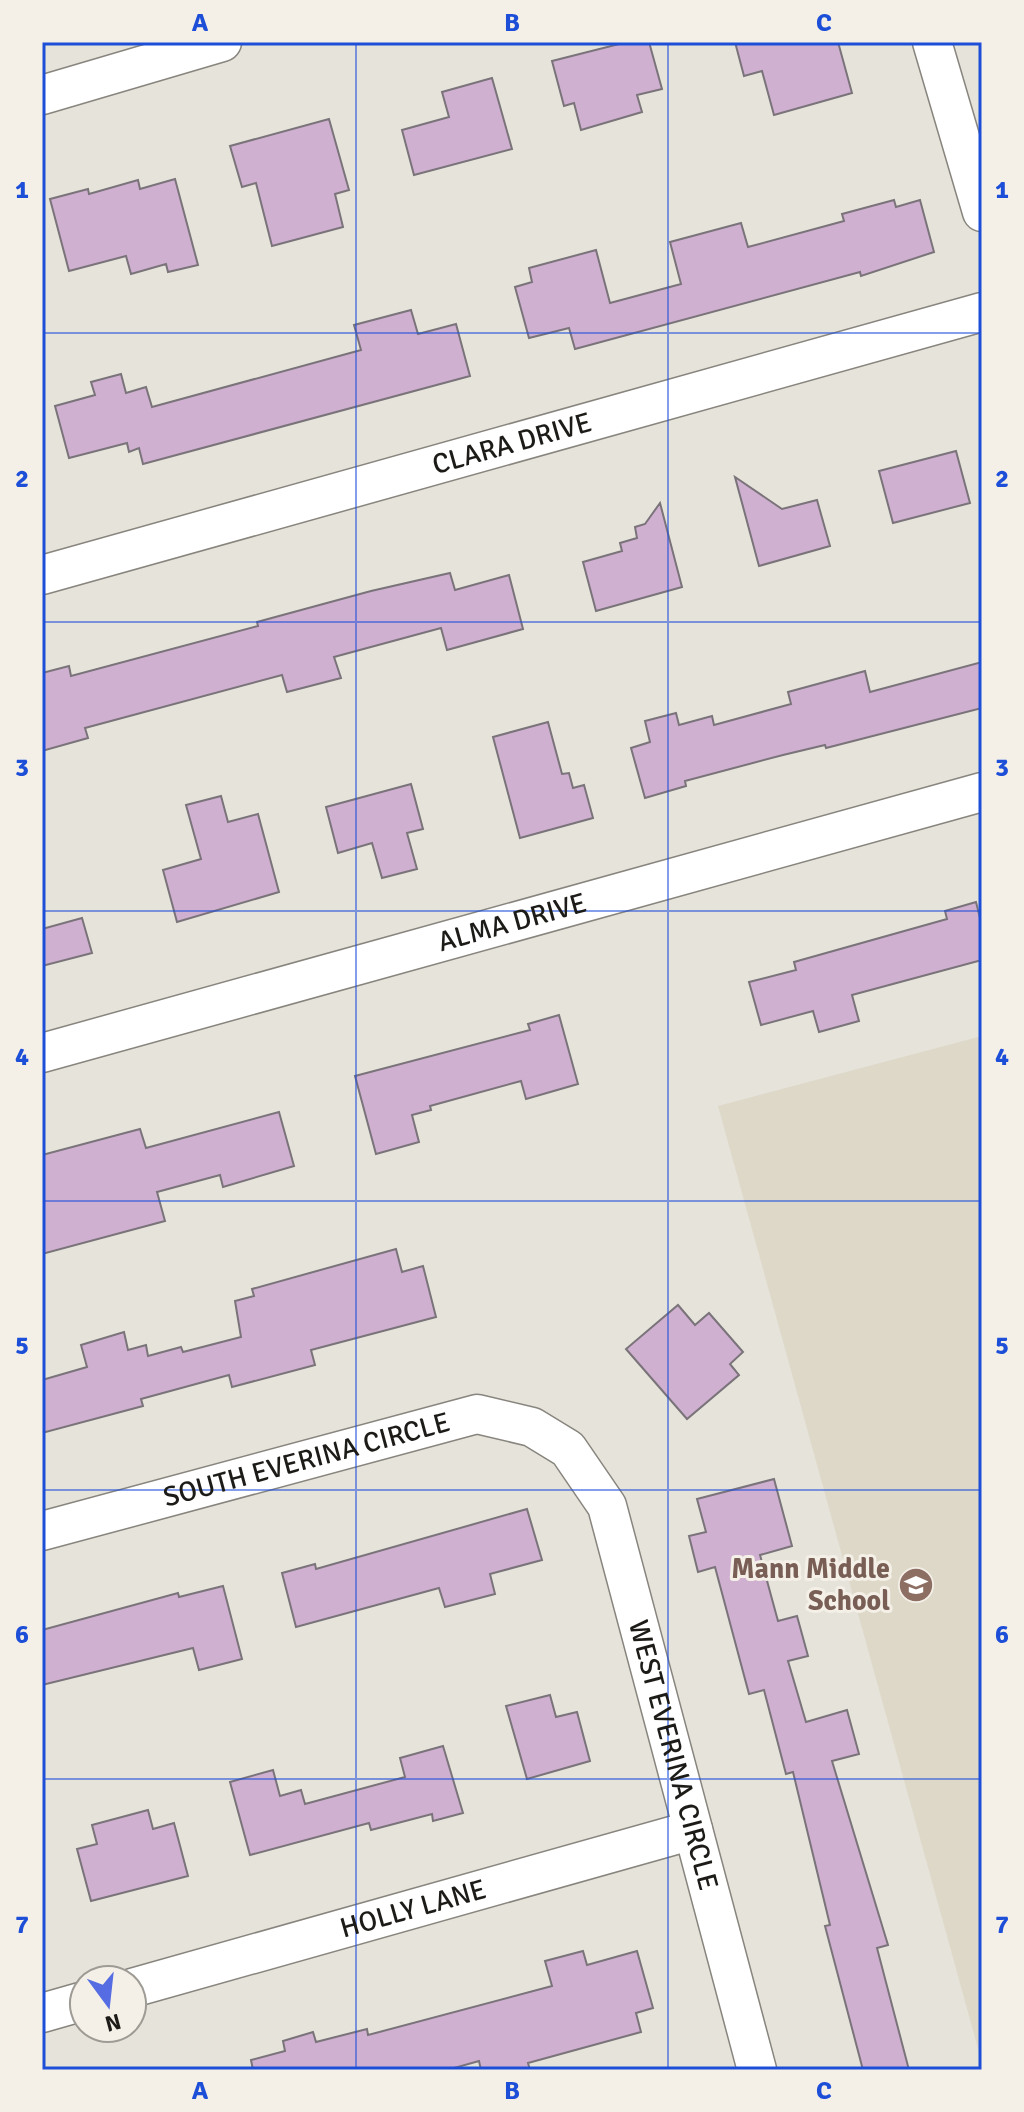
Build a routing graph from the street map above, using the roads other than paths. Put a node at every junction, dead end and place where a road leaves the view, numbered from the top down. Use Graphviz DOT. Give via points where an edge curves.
graph roads {
  1 [pos="222,42"];
  2 [pos="932,42"];
  3 [pos="181,47"];
  4 [pos="42,95"];
  5 [pos="982,212"];
  6 [pos="982,312"];
  7 [pos="42,575"];
  8 [pos="982,792"];
  9 [pos="42,1053"];
  10 [pos="568,1449"];
  11 [pos="42,1531"];
  12 [pos="693,1830"];
  13 [pos="148,1983"];
  14 [pos="68,2006"];
  15 [pos="42,2013"];
  16 [pos="757,2070"];
  1 -- 3 [label="street"];
  2 -- 5 [label="street"];
  3 -- 4 [label="street"];
  6 -- 7 [label="street, CLARA DRIVE"];
  8 -- 9 [label="street, ALMA DRIVE"];
  10 -- 11 [label="street, SOUTH EVERINA CIRCLE" via="532,1427 477,1414"];
  10 -- 12 [label="street, WEST EVERINA CIRCLE" via="607,1506"];
  12 -- 13 [label="street, HOLLY LANE"];
  12 -- 16 [label="street, WEST EVERINA CIRCLE"];
  14 -- 15 [label="street"];
}
